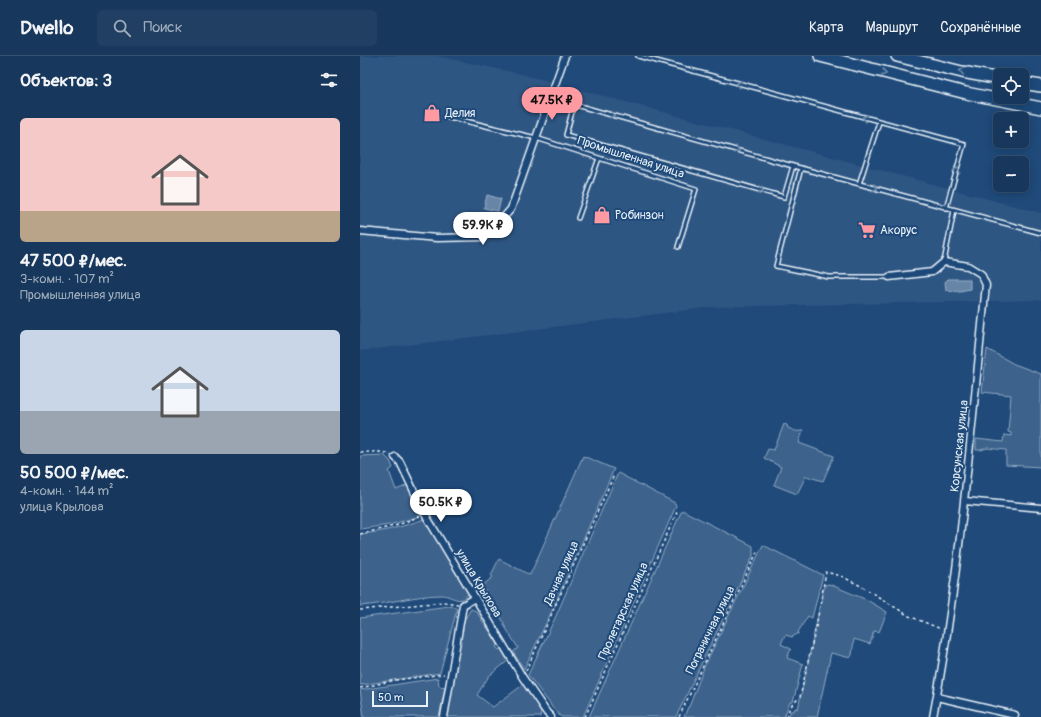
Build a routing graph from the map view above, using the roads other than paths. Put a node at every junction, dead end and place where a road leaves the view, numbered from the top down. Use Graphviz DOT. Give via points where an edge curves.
graph roads {
  1 [pos="565,56"];
  2 [pos="638,56"];
  3 [pos="820,56"];
  4 [pos="897,56"];
  5 [pos="993,78"];
  6 [pos="1029,84"];
  7 [pos="1041,86"];
  8 [pos="551,98"];
  9 [pos="574,104"];
  10 [pos="1041,108"];
  11 [pos="449,116"];
  12 [pos="879,122"];
  13 [pos="536,138"];
  14 [pos="599,158"];
  15 [pos="793,166"];
  16 [pos="801,168"];
  17 [pos="859,184"];
  18 [pos="946,208"];
  19 [pos="954,210"];
  20 [pos="578,218"];
  21 [pos="360,231"];
  22 [pos="1041,233"];
  23 [pos="678,248"];
  24 [pos="944,262"];
  25 [pos="889,278"];
  26 [pos="394,457"];
  27 [pos="965,501"];
  28 [pos="1041,508"];
  29 [pos="476,598"];
  30 [pos="937,697"];
  31 [pos="1015,715"];
  32 [pos="444,717"];
  33 [pos="551,717"];
  34 [pos="933,717"];
  1 -- 8 [label="street"];
  12 -- 2 [label="lane, one-way"];
  3 -- 10 [label="highway, one-way" via="966,93"];
  5 -- 4 [label="highway, one-way"];
  6 -- 7 [label="highway"];
  8 -- 9 [label="lane"];
  8 -- 13 [label="street"];
  9 -- 15 [label="lane, one-way"];
  9 -- 15 [label="lane, one-way" via="566,135 784,197"];
  11 -- 13 [label="lane, Промышленная улица"];
  12 -- 17 [label="lane"];
  18 -- 12 [label="lane, one-way" via="964,144"];
  13 -- 14 [label="lane, Промышленная улица"];
  13 -- 21 [label="street" via="511,209 498,225 482,237 437,238"];
  14 -- 20 [label="lane"];
  14 -- 23 [label="lane, Промышленная улица" via="696,189"];
  15 -- 16 [label="lane"];
  16 -- 17 [label="lane"];
  16 -- 25 [label="lane" via="776,266 829,278"];
  17 -- 18 [label="lane, one-way"];
  18 -- 19 [label="lane"];
  19 -- 22 [label="lane"];
  19 -- 24 [label="lane"];
  24 -- 25 [label="street" via="932,272"];
  24 -- 27 [label="street, Корсунская улица" via="968,266 981,274 986,285"];
  26 -- 29 [label="street, улица Крылова" via="400,462 425,514"];
  27 -- 28 [label="street"];
  27 -- 30 [label="street, Корсунская улица"];
  29 -- 32 [label="street" via="463,605"];
  29 -- 33 [label="street, улица Крылова" via="523,678"];
  30 -- 31 [label="street"];
  30 -- 34 [label="street, Корсунская улица"];
}
